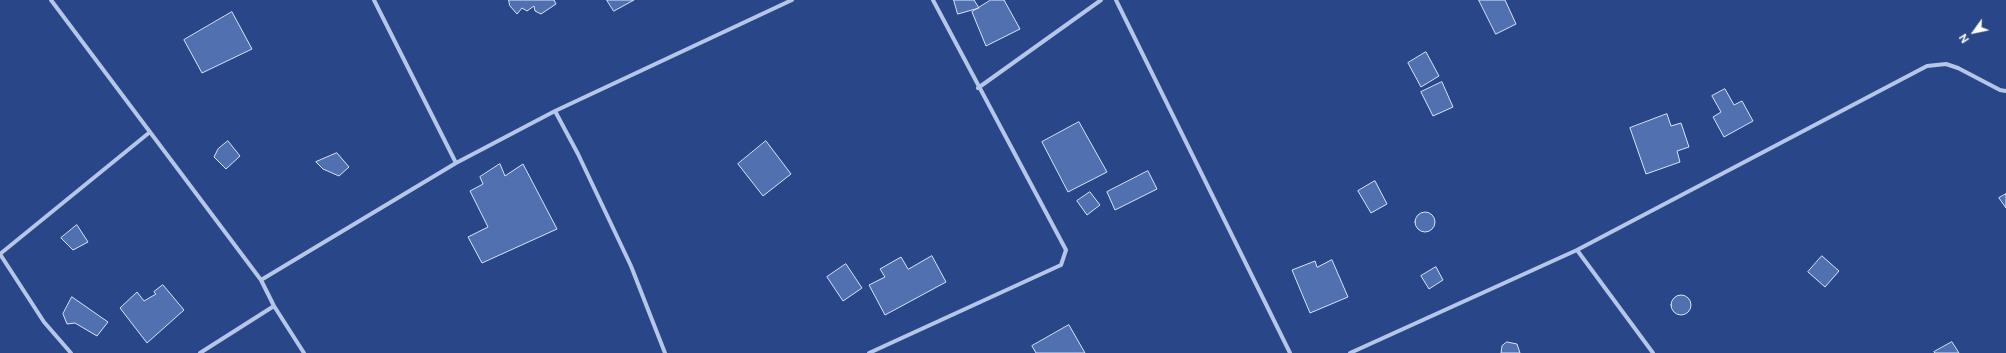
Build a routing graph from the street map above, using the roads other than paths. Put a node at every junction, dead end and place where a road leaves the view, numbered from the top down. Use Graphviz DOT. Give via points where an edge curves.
graph roads {
  1 [pos="52,0"];
  2 [pos="374,0"];
  3 [pos="792,0"];
  4 [pos="933,0"];
  5 [pos="1101,0"];
  6 [pos="1116,0"];
  7 [pos="978,88"];
  8 [pos="2006,91"];
  9 [pos="555,111"];
  10 [pos="150,132"];
  11 [pos="456,163"];
  12 [pos="1577,250"];
  13 [pos="0,254"];
  14 [pos="261,280"];
  15 [pos="274,306"];
  16 [pos="71,353"];
  17 [pos="200,353"];
  18 [pos="304,353"];
  19 [pos="665,353"];
  20 [pos="869,353"];
  21 [pos="1290,353"];
  22 [pos="1350,353"];
  23 [pos="1653,353"];
  1 -- 10 [label="street"];
  2 -- 11 [label="street"];
  3 -- 9 [label="street"];
  4 -- 7 [label="street"];
  5 -- 7 [label="street"];
  6 -- 21 [label="street"];
  7 -- 20 [label="street" via="1066,250 1065,259 1061,265"];
  8 -- 12 [label="street" via="1946,64 1928,66"];
  9 -- 11 [label="street"];
  9 -- 19 [label="street" via="631,266"];
  10 -- 13 [label="street"];
  10 -- 14 [label="street"];
  11 -- 14 [label="street"];
  12 -- 22 [label="street"];
  12 -- 23 [label="street"];
  13 -- 16 [label="street" via="44,322"];
  14 -- 15 [label="street"];
  15 -- 17 [label="street"];
  15 -- 18 [label="street"];
}
